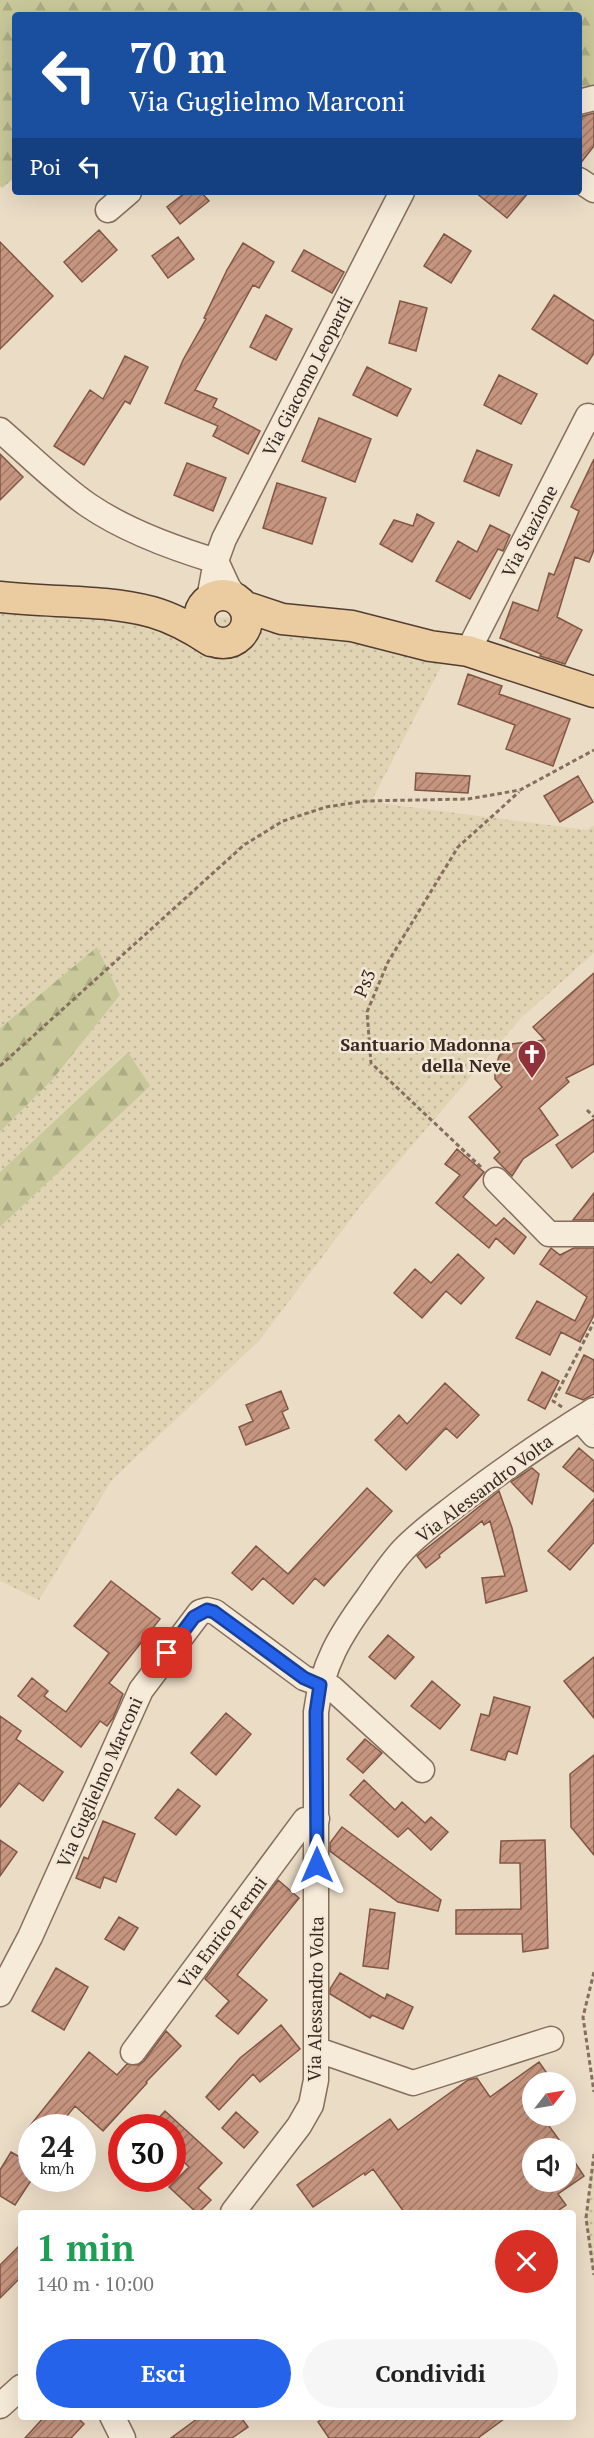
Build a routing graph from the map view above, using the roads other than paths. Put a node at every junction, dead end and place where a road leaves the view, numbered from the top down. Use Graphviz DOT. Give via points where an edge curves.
graph roads {
  1 [pos="126,195"];
  2 [pos="399,195"];
  3 [pos="108,210"];
  4 [pos="594,420"];
  5 [pos="0,430"];
  6 [pos="216,561"];
  7 [pos="0,597"];
  8 [pos="223,602"];
  9 [pos="155,613"];
  10 [pos="294,621"];
  11 [pos="225,639"];
  12 [pos="468,651"];
  13 [pos="594,692"];
  14 [pos="496,1180"];
  15 [pos="594,1234"];
  16 [pos="589,1421"];
  17 [pos="320,1685"];
  18 [pos="422,1770"];
  19 [pos="316,1819"];
  20 [pos="0,1994"];
  21 [pos="551,2039"];
  22 [pos="318,2050"];
  23 [pos="132,2052"];
  24 [pos="235,2210"];
  25 [pos="18,2390"];
  26 [pos="0,2406"];
  27 [pos="114,2420"];
  28 [pos="123,2438"];
  1 -- 3 [label="street"];
  2 -- 6 [label="street, Via Giacomo Leopardi"];
  4 -- 12 [label="street, Via Stazione" via="588,417"];
  5 -- 6 [label="street" via="87,505 119,524"];
  6 -- 8 [label="street"];
  7 -- 9 [label="main road" via="100,604"];
  8 -- 9 [label="main road"];
  8 -- 10 [label="main road"];
  8 -- 11 [label="main road" via="247,618 245,629"];
  8 -- 11 [label="main road" via="199,612 198,622 201,630"];
  9 -- 11 [label="main road"];
  10 -- 11 [label="main road"];
  10 -- 12 [label="main road" via="352,626 430,646"];
  12 -- 13 [label="main road"];
  14 -- 15 [label="street" via="549,1234"];
  16 -- 17 [label="street, Via Alessandro Volta" via="507,1466 420,1533 360,1607 337,1643"];
  17 -- 18 [label="street, Via Guglielmo Marconi" via="332,1688"];
  17 -- 19 [label="street, Via Alessandro Volta" via="316,1712"];
  17 -- 20 [label="street, Via Guglielmo Marconi" via="304,1678 214,1612 207,1610 194,1617 141,1690 30,1937"];
  19 -- 22 [label="street, Via Alessandro Volta"];
  19 -- 23 [label="street, Via Enrico Fermi" via="305,1820"];
  21 -- 22 [label="street" via="413,2083"];
  22 -- 24 [label="street, Via Alessandro Volta" via="310,2105 299,2126"];
  25 -- 26 [label="street"];
  27 -- 28 [label="street"];
}
